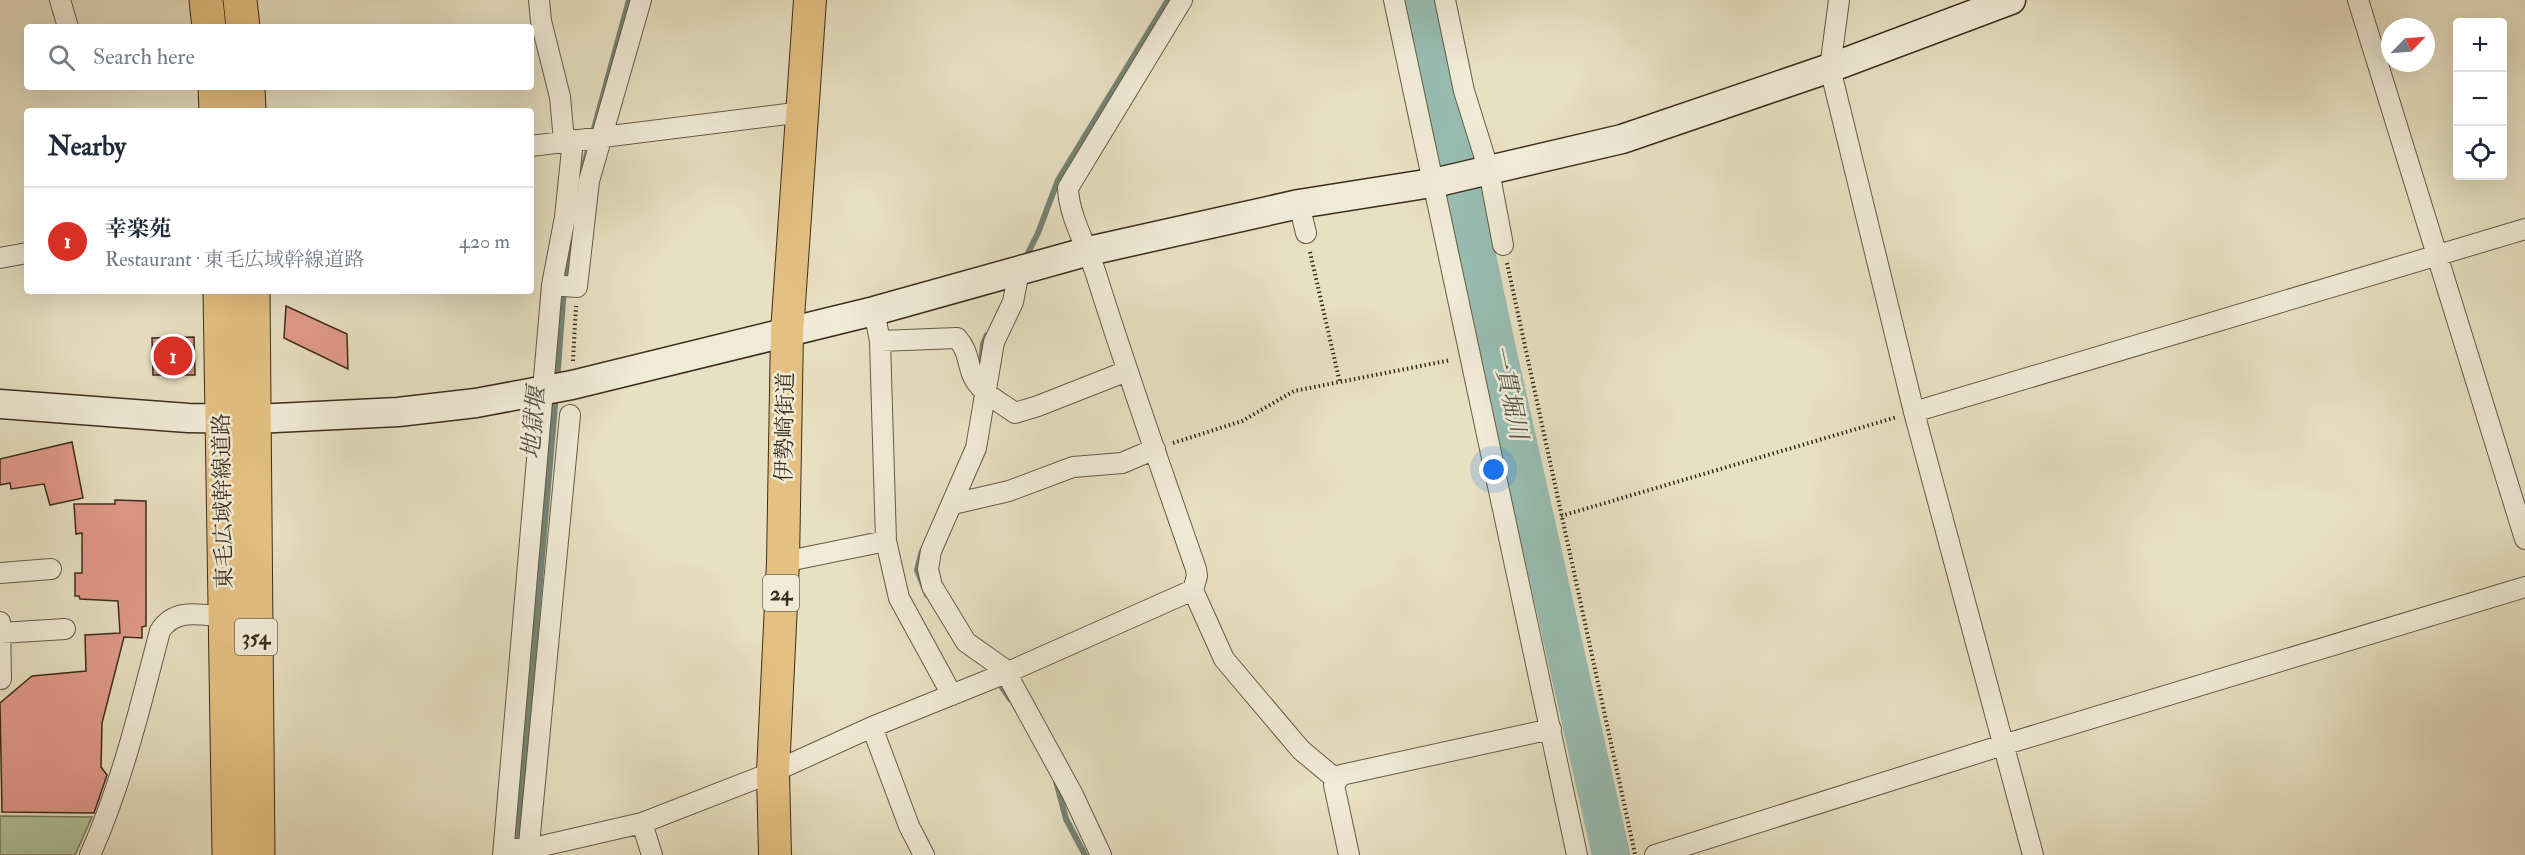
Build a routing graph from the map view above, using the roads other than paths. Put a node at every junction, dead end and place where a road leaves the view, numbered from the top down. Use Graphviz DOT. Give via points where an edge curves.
graph roads {
  1 [pos="60,0"];
  2 [pos="206,0"];
  3 [pos="240,0"];
  4 [pos="538,0"];
  5 [pos="641,0"];
  6 [pos="810,0"];
  7 [pos="1182,0"];
  8 [pos="1394,0"];
  9 [pos="1445,0"];
  10 [pos="1839,0"];
  11 [pos="2011,0"];
  12 [pos="2358,0"];
  13 [pos="67,24"];
  14 [pos="209,24"];
  15 [pos="243,24"];
  16 [pos="1830,68"];
  17 [pos="216,90"];
  18 [pos="248,90"];
  19 [pos="216,108"];
  20 [pos="249,108"];
  21 [pos="803,112"];
  22 [pos="602,137"];
  23 [pos="568,140"];
  24 [pos="534,146"];
  25 [pos="1486,171"];
  26 [pos="1436,182"];
  27 [pos="1299,204"];
  28 [pos="2525,229"];
  29 [pos="1306,233"];
  30 [pos="1503,245"];
  31 [pos="1089,251"];
  32 [pos="24,254"];
  33 [pos="2438,257"];
  34 [pos="0,258"];
  35 [pos="1019,271"];
  36 [pos="552,285"];
  37 [pos="220,294"];
  38 [pos="253,294"];
  39 [pos="874,311"];
  40 [pos="787,332"];
  41 [pos="880,341"];
  42 [pos="1127,371"];
  43 [pos="542,390"];
  44 [pos="986,393"];
  45 [pos="0,404"];
  46 [pos="1914,412"];
  47 [pos="570,415"];
  48 [pos="255,419"];
  49 [pos="222,420"];
  50 [pos="1155,449"];
  51 [pos="953,504"];
  52 [pos="2525,539"];
  53 [pos="886,540"];
  54 [pos="783,562"];
  55 [pos="51,569"];
  56 [pos="0,573"];
  57 [pos="2525,587"];
  58 [pos="1193,590"];
  59 [pos="226,616"];
  60 [pos="0,620"];
  61 [pos="65,629"];
  62 [pos="1,633"];
  63 [pos="1006,673"];
  64 [pos="1,679"];
  65 [pos="952,695"];
  66 [pos="872,727"];
  67 [pos="1551,729"];
  68 [pos="2003,745"];
  69 [pos="773,772"];
  70 [pos="1337,780"];
  71 [pos="642,823"];
  72 [pos="503,852"];
  73 [pos="528,852"];
  74 [pos="90,855"];
  75 [pos="229,855"];
  76 [pos="258,855"];
  77 [pos="652,855"];
  78 [pos="775,855"];
  79 [pos="924,855"];
  80 [pos="1101,855"];
  81 [pos="1349,855"];
  82 [pos="1577,855"];
  83 [pos="1654,855"];
  84 [pos="2033,855"];
  1 -- 13 [label="street"];
  2 -- 14 [label="highway"];
  3 -- 15 [label="highway"];
  4 -- 23 [label="street"];
  5 -- 22 [label="street"];
  6 -- 21 [label="main road, 伊勢崎街道 / 24"];
  7 -- 31 [label="street" via="1068,188 1069,202"];
  8 -- 26 [label="street"];
  9 -- 25 [label="street"];
  10 -- 16 [label="street"];
  11 -- 16 [label="street"];
  12 -- 33 [label="street"];
  16 -- 25 [label="street" via="1622,139"];
  16 -- 46 [label="street"];
  17 -- 19 [label="highway"];
  18 -- 20 [label="highway"];
  21 -- 22 [label="street"];
  21 -- 40 [label="main road, 伊勢崎街道 / 24"];
  22 -- 23 [label="street"];
  22 -- 36 [label="street" via="589,181 577,287"];
  23 -- 24 [label="street"];
  23 -- 36 [label="street" via="565,216"];
  25 -- 26 [label="street"];
  25 -- 30 [label="street"];
  26 -- 27 [label="street"];
  26 -- 67 [label="street" via="1469,356"];
  27 -- 29 [label="street"];
  27 -- 31 [label="street"];
  28 -- 33 [label="street"];
  31 -- 35 [label="street"];
  31 -- 42 [label="street"];
  32 -- 34 [label="street"];
  33 -- 46 [label="street"];
  33 -- 52 [label="street"];
  35 -- 39 [label="street"];
  35 -- 44 [label="street" via="1013,302 994,342"];
  36 -- 43 [label="street"];
  37 -- 49 [label="highway, 東毛広域幹線道路 / 354"];
  38 -- 48 [label="highway, 東毛広域幹線道路 / 354"];
  39 -- 40 [label="street"];
  39 -- 41 [label="street"];
  40 -- 43 [label="street"];
  40 -- 54 [label="main road, 伊勢崎街道 / 24"];
  41 -- 44 [label="street" via="957,338 966,348 973,375"];
  41 -- 53 [label="street"];
  42 -- 44 [label="street" via="1015,413"];
  42 -- 50 [label="street"];
  43 -- 48 [label="street" via="398,412"];
  43 -- 72 [label="street"];
  44 -- 51 [label="street" via="976,448"];
  45 -- 49 [label="street"];
  46 -- 68 [label="street"];
  47 -- 73 [label="street"];
  48 -- 49 [label="street"];
  48 -- 76 [label="highway, 東毛広域幹線道路 / 354"];
  49 -- 59 [label="highway, 東毛広域幹線道路 / 354"];
  50 -- 51 [label="street" via="1122,463 1073,467 1009,492"];
  50 -- 58 [label="street" via="1196,569"];
  51 -- 63 [label="street" via="931,551 928,569 932,586 966,642"];
  53 -- 54 [label="street"];
  53 -- 65 [label="street" via="899,598"];
  54 -- 69 [label="main road, 伊勢崎街道 / 24"];
  55 -- 56 [label="street"];
  57 -- 68 [label="street"];
  58 -- 63 [label="street"];
  58 -- 70 [label="street" via="1224,659 1301,750"];
  59 -- 74 [label="street" via="182,614 166,621 160,631 134,734"];
  59 -- 75 [label="highway, 東毛広域幹線道路 / 354"];
  60 -- 62 [label="street"];
  61 -- 62 [label="street"];
  62 -- 64 [label="street"];
  63 -- 65 [label="street"];
  63 -- 80 [label="street"];
  65 -- 66 [label="street"];
  66 -- 69 [label="street"];
  66 -- 79 [label="street"];
  67 -- 70 [label="street" via="1341,775"];
  67 -- 82 [label="street"];
  68 -- 83 [label="street"];
  68 -- 84 [label="street"];
  69 -- 71 [label="street"];
  69 -- 78 [label="main road, 伊勢崎街道 / 24"];
  70 -- 81 [label="street" via="1334,785"];
  71 -- 73 [label="street"];
  71 -- 77 [label="street"];
  72 -- 73 [label="street"];
}
